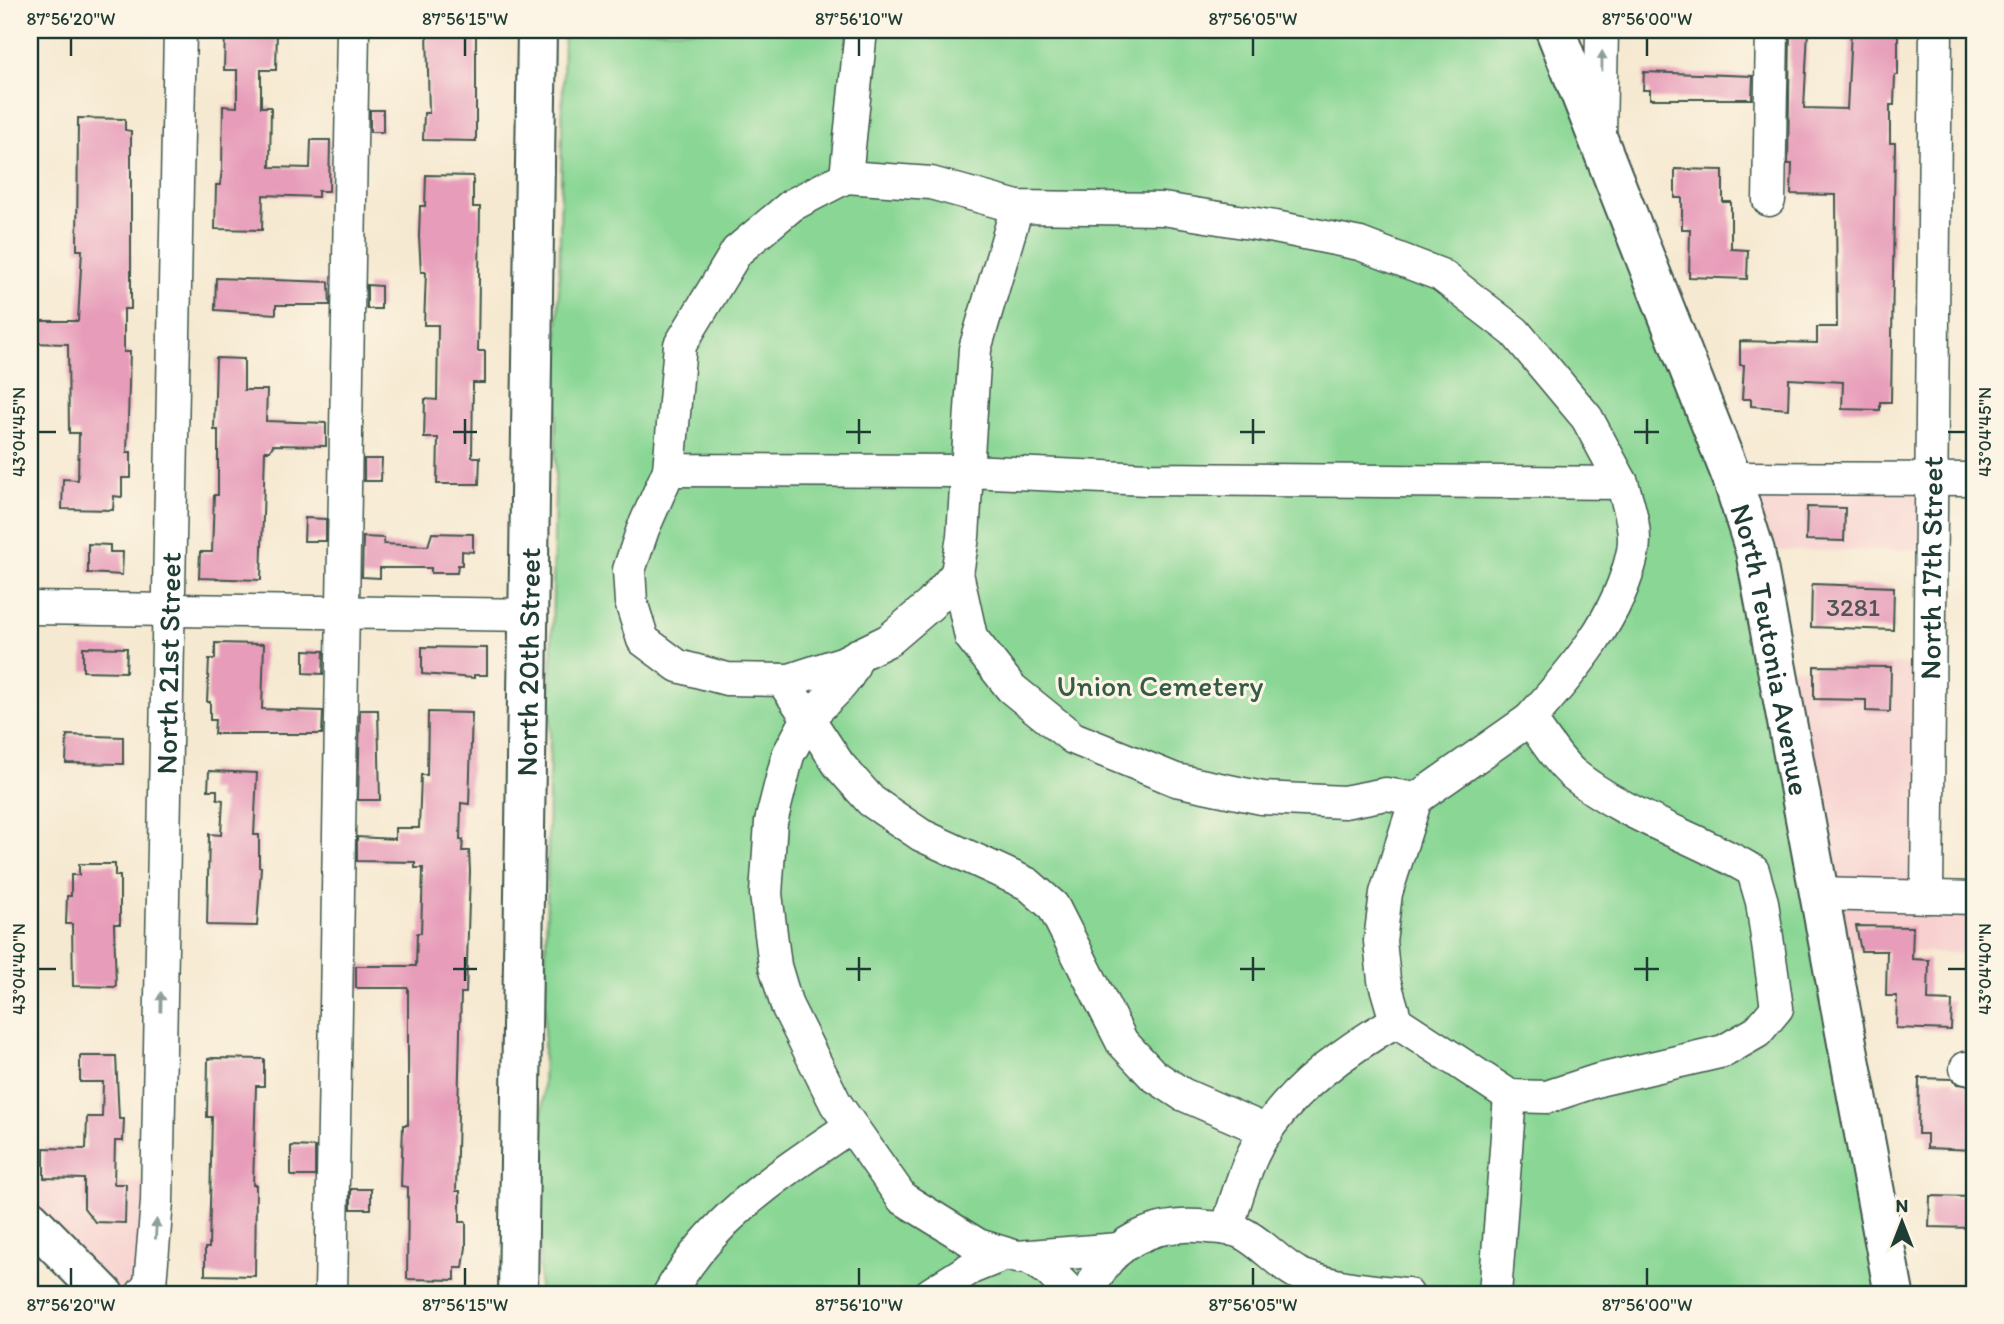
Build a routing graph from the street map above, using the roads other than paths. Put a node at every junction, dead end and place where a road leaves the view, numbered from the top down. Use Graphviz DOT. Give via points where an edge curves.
graph roads {
  1 [pos="180,30"];
  2 [pos="353,30"];
  3 [pos="537,30"];
  4 [pos="861,30"];
  5 [pos="1555,30"];
  6 [pos="1602,30"];
  7 [pos="1772,30"];
  8 [pos="1937,30"];
  9 [pos="1600,140"];
  10 [pos="846,177"];
  11 [pos="1769,200"];
  12 [pos="1017,207"];
  13 [pos="669,470"];
  14 [pos="967,471"];
  15 [pos="1732,478"];
  16 [pos="1931,478"];
  17 [pos="1974,479"];
  18 [pos="1622,482"];
  19 [pos="957,573"];
  20 [pos="30,608"];
  21 [pos="171,608"];
  22 [pos="341,611"];
  23 [pos="528,615"];
  24 [pos="857,656"];
  25 [pos="782,680"];
  26 [pos="808,718"];
  27 [pos="1530,719"];
  28 [pos="1416,799"];
  29 [pos="1817,894"];
  30 [pos="1927,897"];
  31 [pos="1974,898"];
  32 [pos="1396,1021"];
  33 [pos="1510,1096"];
  34 [pos="850,1126"];
  35 [pos="1267,1131"];
  36 [pos="30,1219"];
  37 [pos="1227,1229"];
  38 [pos="1119,1250"];
  39 [pos="1017,1255"];
  40 [pos="104,1294"];
  41 [pos="142,1294"];
  42 [pos="331,1294"];
  43 [pos="518,1294"];
  44 [pos="669,1294"];
  45 [pos="930,1294"];
  46 [pos="1072,1294"];
  47 [pos="1088,1294"];
  48 [pos="1407,1294"];
  49 [pos="1495,1294"];
  50 [pos="1894,1294"];
  1 -- 21 [label="street, North 21st Street"];
  2 -- 22 [label="street"];
  3 -- 23 [label="main road, North 20th Street"];
  4 -- 10 [label="street"];
  5 -- 9 [label="main road, North Teutonia Avenue"];
  9 -- 6 [label="street, one-way"];
  7 -- 11 [label="street"];
  8 -- 16 [label="street, North 17th Street"];
  9 -- 15 [label="main road, North Teutonia Avenue"];
  10 -- 12 [label="street" via="931,183"];
  10 -- 13 [label="street" via="792,205 737,251 703,302 680,345"];
  12 -- 14 [label="street" via="975,349"];
  12 -- 18 [label="street" via="1163,209 1360,244 1441,275 1515,332 1587,418"];
  13 -- 14 [label="street"];
  13 -- 25 [label="street" via="629,570 631,603 643,640 678,666 727,679"];
  14 -- 18 [label="street" via="1148,479"];
  14 -- 19 [label="street"];
  15 -- 16 [label="street"];
  15 -- 29 [label="main road, North Teutonia Avenue" via="1755,551"];
  16 -- 17 [label="street"];
  16 -- 30 [label="street, North 17th Street"];
  18 -- 27 [label="street" via="1632,517 1633,550 1621,588 1603,626"];
  19 -- 24 [label="street" via="931,604 889,640"];
  19 -- 28 [label="street" via="971,637 1011,688 1073,738 1176,780 1262,798 1344,802 1386,794"];
  20 -- 21 [label="street"];
  21 -- 22 [label="street"];
  41 -- 21 [label="street, North 21st Street, one-way" via="150,1283 157,1202"];
  22 -- 23 [label="street"];
  22 -- 42 [label="street"];
  23 -- 43 [label="main road, North 20th Street"];
  24 -- 25 [label="street"];
  24 -- 26 [label="street" via="854,669"];
  25 -- 26 [label="street"];
  26 -- 34 [label="street" via="788,755 771,822 766,894 775,966 787,1006"];
  26 -- 35 [label="street" via="839,765 871,801 921,835 1028,884 1053,906 1122,1042 1153,1074 1182,1094"];
  27 -- 28 [label="street"];
  27 -- 33 [label="street" via="1571,773 1607,797 1753,871 1762,902 1777,1008 1756,1032 1724,1051 1599,1080 1548,1097"];
  28 -- 32 [label="street" via="1386,893 1380,942 1384,980"];
  29 -- 30 [label="street"];
  29 -- 50 [label="main road, North Teutonia Avenue"];
  30 -- 31 [label="street"];
  32 -- 33 [label="street"];
  32 -- 35 [label="street" via="1360,1042 1306,1085"];
  33 -- 49 [label="street"];
  34 -- 39 [label="street" via="902,1198 978,1245"];
  34 -- 44 [label="street" via="749,1196 704,1243"];
  35 -- 37 [label="street" via="1250,1163"];
  36 -- 40 [label="main road"];
  37 -- 38 [label="street" via="1159,1228 1132,1237"];
  37 -- 48 [label="street" via="1237,1230 1300,1274 1363,1290"];
  38 -- 39 [label="street"];
  38 -- 47 [label="street" via="1094,1279"];
  39 -- 45 [label="street" via="971,1268"];
  39 -- 46 [label="street" via="1048,1270"];
}
